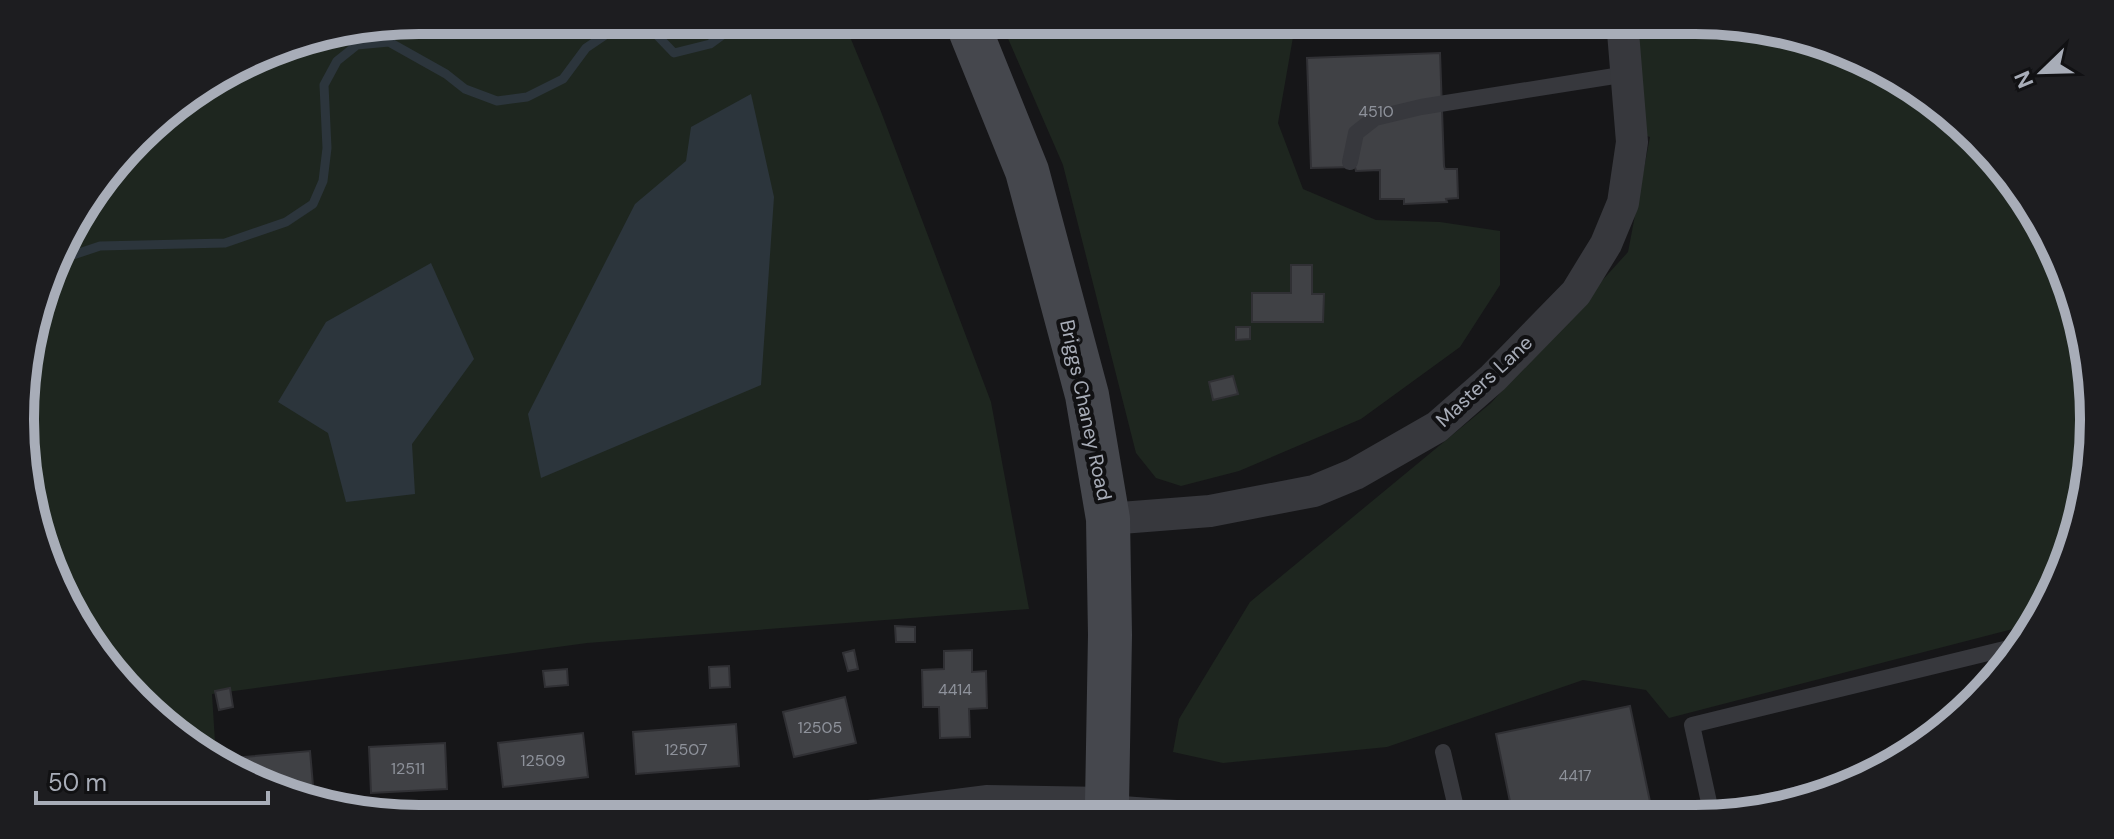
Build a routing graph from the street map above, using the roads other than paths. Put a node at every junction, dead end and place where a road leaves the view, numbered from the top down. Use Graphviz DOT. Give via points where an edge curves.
graph roads {
  1 [pos="972,34"];
  2 [pos="1623,34"];
  3 [pos="1627,74"];
  4 [pos="1350,162"];
  5 [pos="1108,519"];
  6 [pos="2004,649"];
  7 [pos="1443,752"];
  8 [pos="1709,804"];
  9 [pos="954,805"];
  10 [pos="1039,805"];
  11 [pos="1106,805"];
  12 [pos="1455,805"];
  1 -- 5 [label="main road, Briggs Chaney Road" via="1027,171 1052,258 1087,395"];
  2 -- 3 [label="street, Masters Lane"];
  3 -- 4 [label="lane" via="1375,118 1356,133"];
  3 -- 5 [label="street, Masters Lane" via="1632,142 1623,203 1606,244 1576,293 1437,427 1314,491 1210,511"];
  5 -- 11 [label="main road, Briggs Chaney Road"];
  6 -- 8 [label="lane" via="1692,725"];
  7 -- 12 [label="lane"];
  9 -- 10 [label="street"];
}
